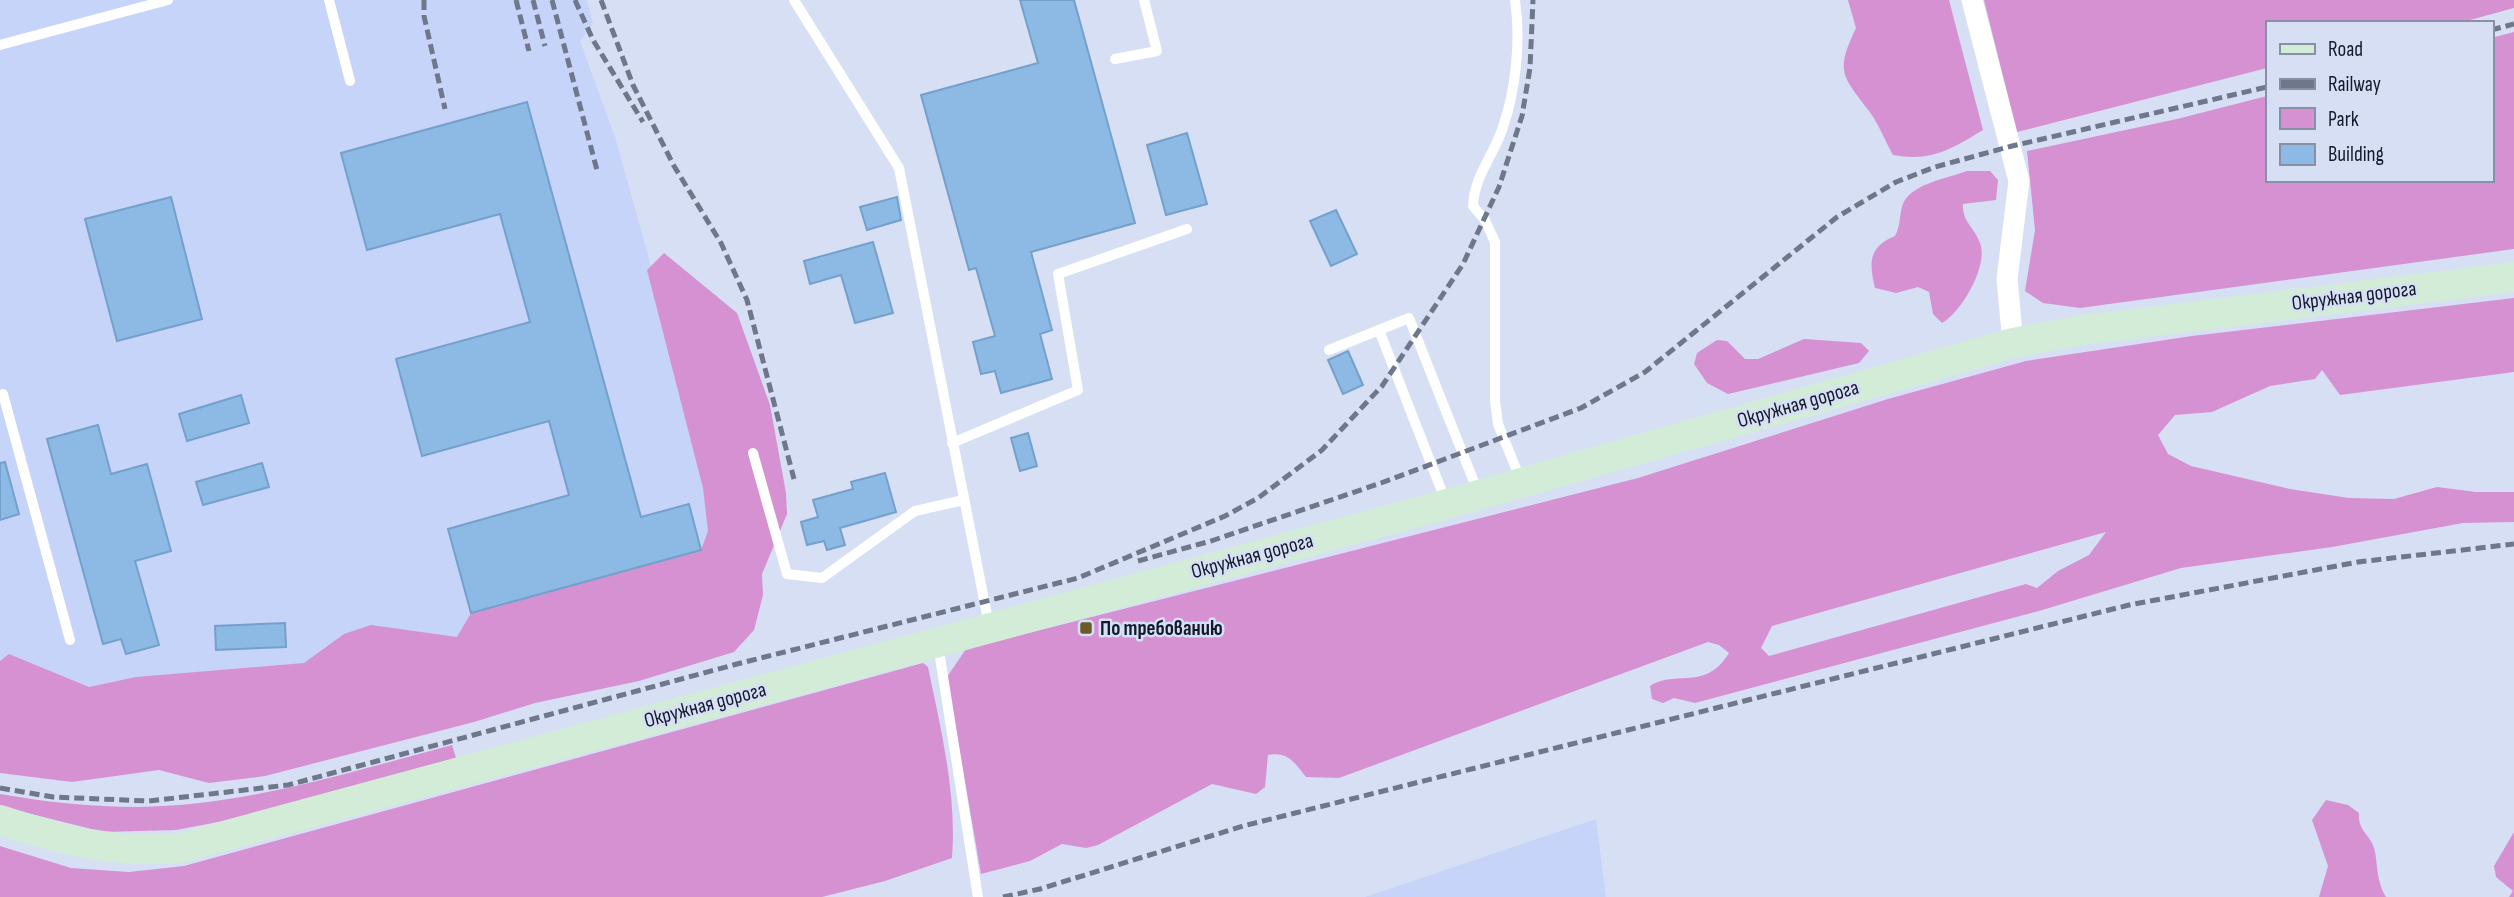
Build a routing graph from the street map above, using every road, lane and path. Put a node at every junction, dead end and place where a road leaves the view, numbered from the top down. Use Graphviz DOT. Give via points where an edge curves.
graph roads {
  1 [pos="168,0"];
  2 [pos="329,0"];
  3 [pos="794,0"];
  4 [pos="1144,0"];
  5 [pos="1514,0"];
  6 [pos="1972,0"];
  7 [pos="0,44"];
  8 [pos="1115,59"];
  9 [pos="350,81"];
  10 [pos="1187,229"];
  11 [pos="2514,277"];
  12 [pos="1379,330"];
  13 [pos="2013,343"];
  14 [pos="1329,350"];
  15 [pos="0,395"];
  16 [pos="952,443"];
  17 [pos="753,453"];
  18 [pos="1522,483"];
  19 [pos="1479,495"];
  20 [pos="964,500"];
  21 [pos="1447,504"];
  22 [pos="989,628"];
  23 [pos="69,640"];
  24 [pos="937,642"];
  25 [pos="0,820"];
  26 [pos="978,897"];
  1 -- 7 [label="lane"];
  2 -- 9 [label="lane"];
  3 -- 16 [label="lane" via="899,169"];
  4 -- 8 [label="lane" via="1157,51"];
  5 -- 18 [label="lane" via="1514,83 1502,131 1474,190 1473,206 1495,242 1495,401 1498,424"];
  6 -- 13 [label="street" via="2019,181 2007,279"];
  10 -- 16 [label="lane" via="1058,274 1078,390"];
  11 -- 13 [label="main road, Окружная дорога" via="2122,324"];
  12 -- 14 [label="lane"];
  12 -- 19 [label="lane" via="1409,318"];
  12 -- 21 [label="lane"];
  13 -- 18 [label="main road, Окружная дорога"];
  15 -- 23 [label="lane"];
  16 -- 20 [label="lane"];
  17 -- 20 [label="lane" via="787,574 822,578 915,511"];
  18 -- 19 [label="main road, Окружная дорога"];
  19 -- 21 [label="main road, Окружная дорога"];
  20 -- 22 [label="lane"];
  21 -- 22 [label="main road, Окружная дорога"];
  22 -- 24 [label="main road, Окружная дорога"];
  24 -- 25 [label="main road, Окружная дорога" via="180,848 102,848 62,841"];
  24 -- 26 [label="lane"];
}
